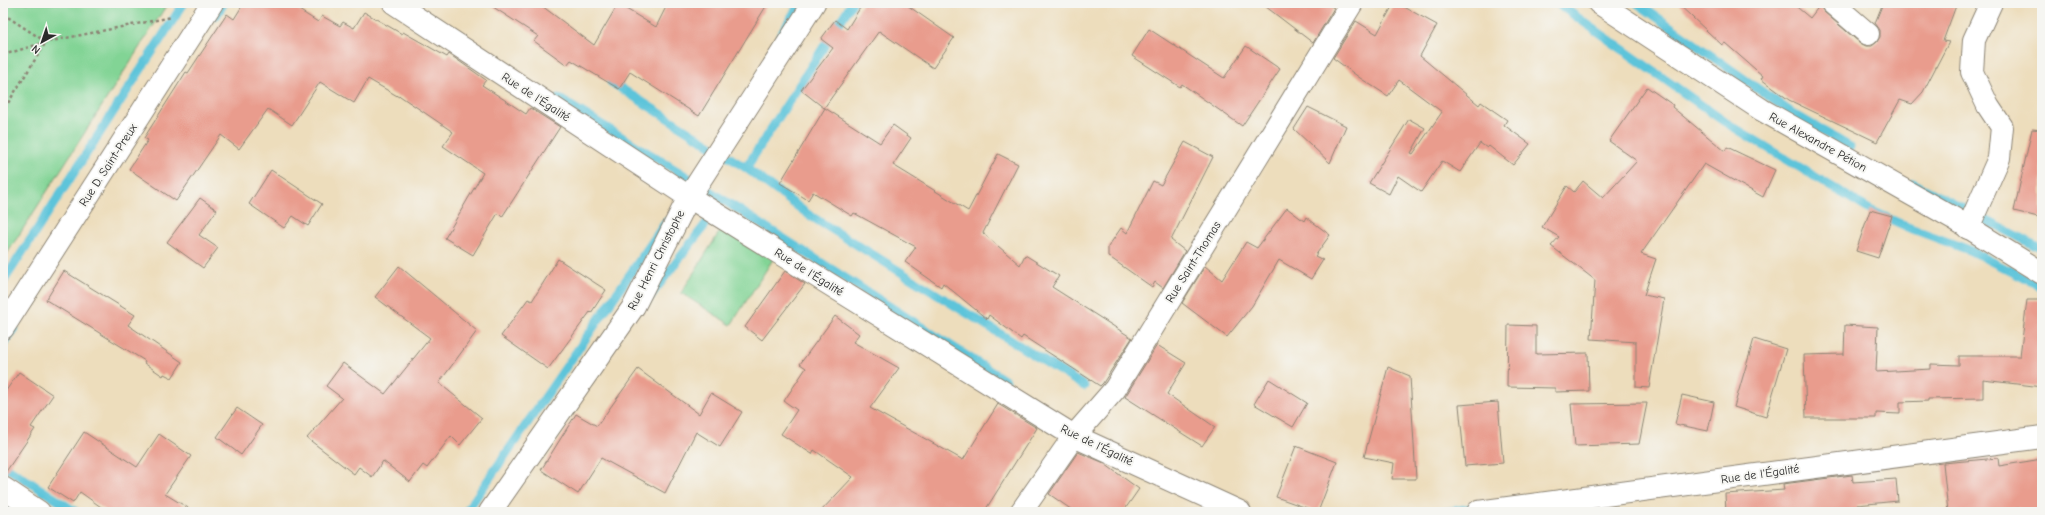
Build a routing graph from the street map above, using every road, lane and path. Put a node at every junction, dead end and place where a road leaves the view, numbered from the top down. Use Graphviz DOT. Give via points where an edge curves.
graph roads {
  1 [pos="394,3"];
  2 [pos="814,3"];
  3 [pos="1352,3"];
  4 [pos="1599,3"];
  5 [pos="1832,3"];
  6 [pos="1991,3"];
  7 [pos="210,6"];
  8 [pos="3,14"];
  9 [pos="1868,34"];
  10 [pos="46,42"];
  11 [pos="3,55"];
  12 [pos="3,112"];
  13 [pos="689,198"];
  14 [pos="1968,228"];
  15 [pos="2042,273"];
  16 [pos="3,328"];
  17 [pos="1074,436"];
  18 [pos="2042,437"];
  19 [pos="3,488"];
  20 [pos="39,512"];
  21 [pos="490,512"];
  22 [pos="1021,512"];
  23 [pos="1240,512"];
  24 [pos="1478,512"];
  1 -- 13 [label="street, Rue de l'Égalité"];
  2 -- 13 [label="street, Rue Henri Christophe"];
  3 -- 17 [label="street, Rue Saint-Thomas" via="1115,389"];
  4 -- 14 [label="street, Rue Alexandre Pétion" via="1762,110"];
  5 -- 9 [label="street"];
  6 -- 14 [label="street" via="1974,40 1972,72 1988,106 2002,127 1999,158"];
  7 -- 10 [label="path"];
  7 -- 16 [label="street, Rue D. Saint-Preux"];
  8 -- 10 [label="path"];
  10 -- 11 [label="path"];
  10 -- 12 [label="path"];
  13 -- 17 [label="street, Rue de l'Égalité"];
  13 -- 21 [label="street, Rue Henri Christophe" via="634,306"];
  14 -- 15 [label="street, Rue Alexandre Pétion"];
  17 -- 22 [label="street, Rue Saint-Thomas"];
  17 -- 23 [label="street, Rue de l'Égalité"];
  18 -- 24 [label="street, Rue de l'Égalité"];
  19 -- 20 [label="street"];
}
